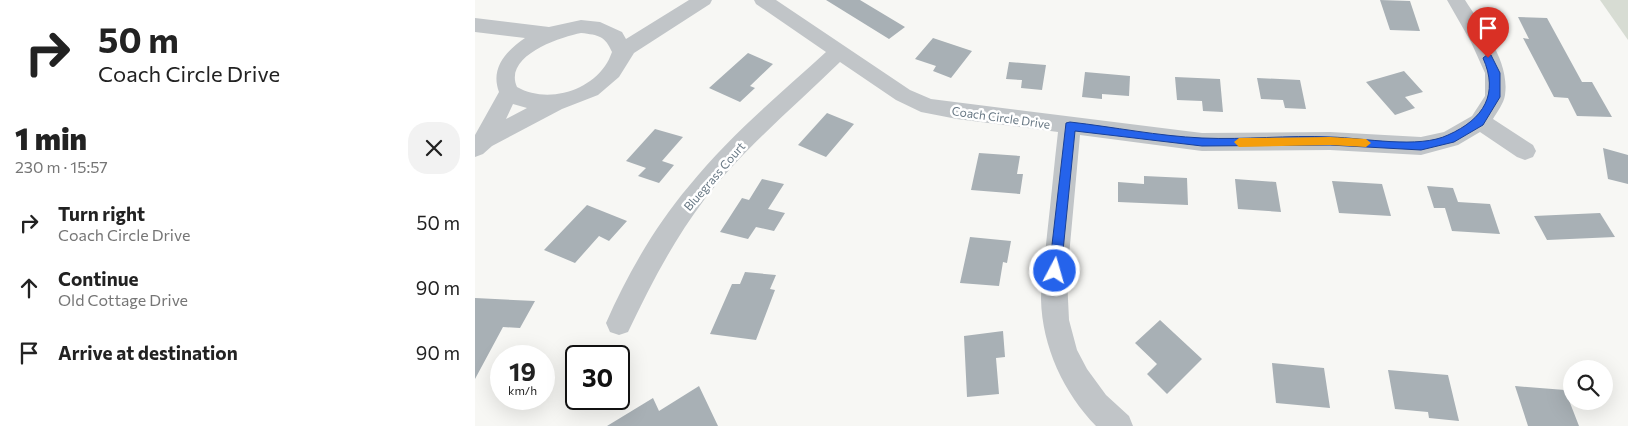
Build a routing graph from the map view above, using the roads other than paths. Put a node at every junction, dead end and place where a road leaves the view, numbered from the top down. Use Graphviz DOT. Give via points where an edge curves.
graph roads {
  1 [pos="703,0"];
  2 [pos="763,0"];
  3 [pos="1456,0"];
  4 [pos="681,12"];
  5 [pos="479,26"];
  6 [pos="609,31"];
  7 [pos="547,34"];
  8 [pos="622,52"];
  9 [pos="838,52"];
  10 [pos="514,58"];
  11 [pos="509,92"];
  12 [pos="559,101"];
  13 [pos="1480,122"];
  14 [pos="1070,126"];
  15 [pos="480,144"];
  16 [pos="1525,151"];
  17 [pos="619,323"];
  18 [pos="1115,425"];
  1 -- 4 [label="street"];
  2 -- 9 [label="street, Coach Circle Drive"];
  3 -- 13 [label="street" via="1495,73 1495,97"];
  4 -- 6 [label="street"];
  4 -- 8 [label="street"];
  5 -- 7 [label="street"];
  5 -- 10 [label="street"];
  6 -- 7 [label="street" via="581,26"];
  6 -- 8 [label="street" via="617,37"];
  7 -- 10 [label="street"];
  8 -- 12 [label="street" via="616,67 602,81 575,97"];
  9 -- 14 [label="street, Coach Circle Drive" via="903,95 928,106"];
  9 -- 17 [label="street, Bluegrass Court" via="729,155 696,193 663,240"];
  10 -- 11 [label="street" via="505,82"];
  11 -- 12 [label="street" via="529,102"];
  11 -- 15 [label="street"];
  12 -- 15 [label="street"];
  13 -- 14 [label="street, Coach Circle Drive" via="1450,139 1421,146 1330,141 1202,142"];
  13 -- 16 [label="street"];
  14 -- 18 [label="street" via="1053,289 1056,320 1066,357 1084,390"];
}
